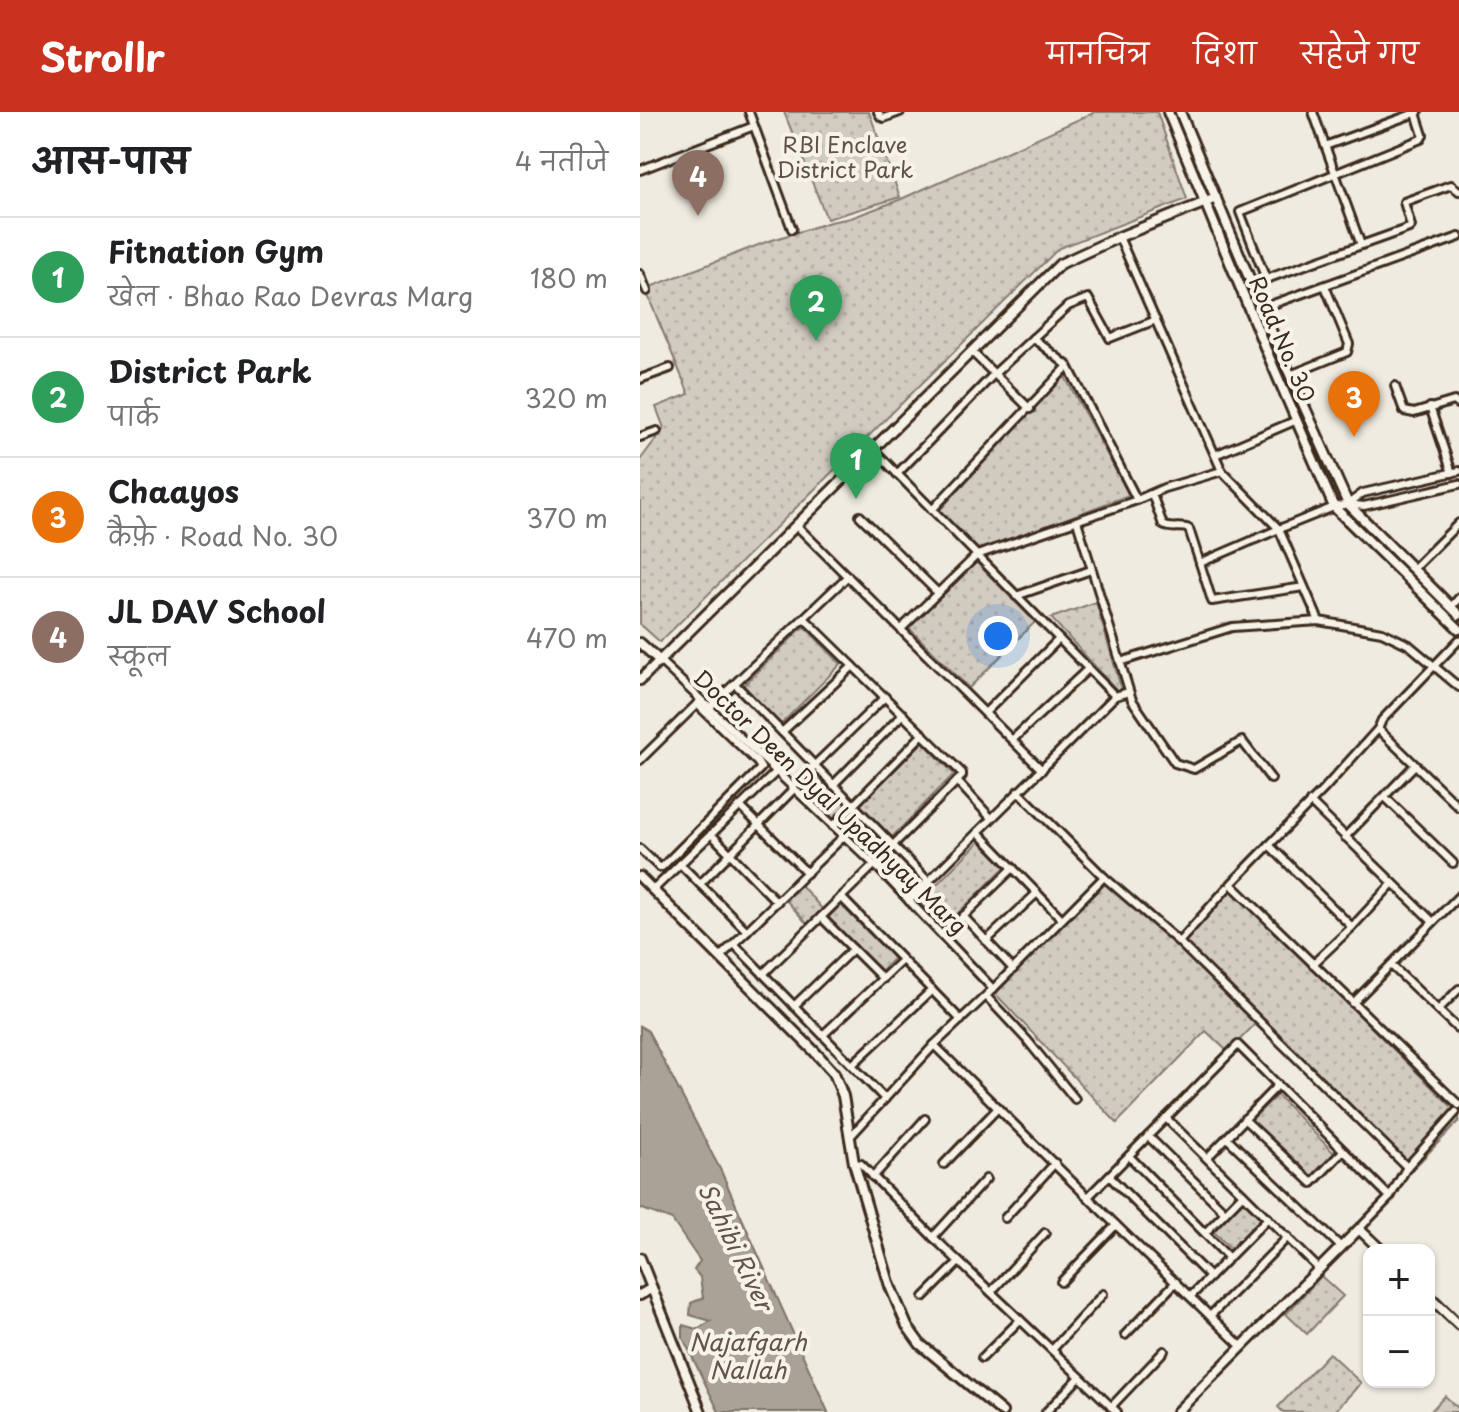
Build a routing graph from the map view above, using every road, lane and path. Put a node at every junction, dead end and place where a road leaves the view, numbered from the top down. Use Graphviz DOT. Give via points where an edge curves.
graph roads {
  1 [pos="749,112"];
  2 [pos="878,112"];
  3 [pos="900,112"];
  4 [pos="1168,112"];
  5 [pos="1180,112"];
  6 [pos="1313,112"];
  7 [pos="1386,112"];
  8 [pos="1417,112"];
  9 [pos="1390,122"];
  10 [pos="754,126"];
  11 [pos="1325,146"];
  12 [pos="640,170"];
  13 [pos="1335,173"];
  14 [pos="1459,191"];
  15 [pos="1216,198"];
  16 [pos="1205,202"];
  17 [pos="792,229"];
  18 [pos="1119,237"];
  19 [pos="1459,237"];
  20 [pos="1361,245"];
  21 [pos="640,274"];
  22 [pos="1266,279"];
  23 [pos="1252,284"];
  24 [pos="1325,286"];
  25 [pos="647,291"];
  26 [pos="1262,308"];
  27 [pos="1156,320"];
  28 [pos="1033,338"];
  29 [pos="972,352"];
  30 [pos="1068,366"];
  31 [pos="670,368"];
  32 [pos="994,374"];
  33 [pos="1290,375"];
  34 [pos="640,379"];
  35 [pos="1395,386"];
  36 [pos="1459,405"];
  37 [pos="1430,407"];
  38 [pos="1030,409"];
  39 [pos="1297,420"];
  40 [pos="657,431"];
  41 [pos="640,437"];
  42 [pos="873,449"];
  43 [pos="1215,455"];
  44 [pos="1222,471"];
  45 [pos="1455,472"];
  46 [pos="897,474"];
  47 [pos="1459,484"];
  48 [pos="1152,494"];
  49 [pos="1137,500"];
  50 [pos="1348,504"];
  51 [pos="1334,507"];
  52 [pos="932,510"];
  53 [pos="860,516"];
  54 [pos="1077,521"];
  55 [pos="1459,523"];
  56 [pos="797,526"];
  57 [pos="1279,529"];
  58 [pos="977,555"];
  59 [pos="1200,563"];
  60 [pos="1413,569"];
  61 [pos="1091,570"];
  62 [pos="848,576"];
  63 [pos="1304,587"];
  64 [pos="938,593"];
  65 [pos="1016,596"];
  66 [pos="1459,598"];
  67 [pos="1451,607"];
  68 [pos="1459,615"];
  69 [pos="804,618"];
  70 [pos="1319,621"];
  71 [pos="901,629"];
  72 [pos="1459,629"];
  73 [pos="1059,639"];
  74 [pos="1459,640"];
  75 [pos="640,643"];
  76 [pos="660,661"];
  77 [pos="1120,662"];
  78 [pos="853,666"];
  79 [pos="1436,666"];
  80 [pos="1088,669"];
  81 [pos="640,680"];
  82 [pos="735,684"];
  83 [pos="1459,687"];
  84 [pos="1129,692"];
  85 [pos="1115,696"];
  86 [pos="885,697"];
  87 [pos="699,702"];
  88 [pos="709,708"];
  89 [pos="985,713"];
  90 [pos="903,714"];
  91 [pos="1378,729"];
  92 [pos="782,732"];
  93 [pos="923,734"];
  94 [pos="1012,740"];
  95 [pos="640,760"];
  96 [pos="1415,765"];
  97 [pos="814,766"];
  98 [pos="1042,770"];
  99 [pos="776,772"];
  100 [pos="1271,779"];
  101 [pos="957,781"];
  102 [pos="833,785"];
  103 [pos="793,788"];
  104 [pos="1018,791"];
  105 [pos="1385,797"];
  106 [pos="1310,802"];
  107 [pos="853,805"];
  108 [pos="740,806"];
  109 [pos="1459,807"];
  110 [pos="991,818"];
  111 [pos="758,824"];
  112 [pos="833,826"];
  113 [pos="978,832"];
  114 [pos="711,834"];
  115 [pos="844,836"];
  116 [pos="1345,837"];
  117 [pos="893,845"];
  118 [pos="1269,845"];
  119 [pos="640,849"];
  120 [pos="730,853"];
  121 [pos="1453,863"];
  122 [pos="680,864"];
  123 [pos="874,865"];
  124 [pos="1013,868"];
  125 [pos="807,873"];
  126 [pos="640,877"];
  127 [pos="1104,877"];
  128 [pos="929,882"];
  129 [pos="1393,883"];
  130 [pos="700,884"];
  131 [pos="1227,888"];
  132 [pos="653,890"];
  133 [pos="1037,893"];
  134 [pos="1459,896"];
  135 [pos="841,897"];
  136 [pos="909,901"];
  137 [pos="777,902"];
  138 [pos="963,916"];
  139 [pos="821,917"];
  140 [pos="1062,919"];
  141 [pos="1433,922"];
  142 [pos="1352,927"];
  143 [pos="747,931"];
  144 [pos="943,936"];
  145 [pos="986,941"];
  146 [pos="1179,942"];
  147 [pos="734,944"];
  148 [pos="853,949"];
  149 [pos="720,957"];
  150 [pos="902,960"];
  151 [pos="1313,964"];
  152 [pos="1391,965"];
  153 [pos="1013,969"];
  154 [pos="763,974"];
  155 [pos="883,979"];
  156 [pos="993,989"];
  157 [pos="1459,989"];
  158 [pos="932,990"];
  159 [pos="986,996"];
  160 [pos="1353,1003"];
  161 [pos="794,1006"];
  162 [pos="1438,1010"];
  163 [pos="961,1020"];
  164 [pos="1459,1030"];
  165 [pos="823,1035"];
  166 [pos="934,1045"];
  167 [pos="852,1065"];
  168 [pos="1278,1085"];
  169 [pos="885,1099"];
  170 [pos="1075,1099"];
  171 [pos="998,1108"];
  172 [pos="1457,1108"];
  173 [pos="1166,1118"];
  174 [pos="925,1119"];
  175 [pos="1244,1119"];
  176 [pos="1148,1136"];
  177 [pos="849,1138"];
  178 [pos="1227,1138"];
  179 [pos="1343,1151"];
  180 [pos="1129,1156"];
  181 [pos="1207,1158"];
  182 [pos="854,1163"];
  183 [pos="1055,1163"];
  184 [pos="944,1164"];
  185 [pos="1407,1167"];
  186 [pos="1109,1176"];
  187 [pos="873,1177"];
  188 [pos="986,1179"];
  189 [pos="1243,1194"];
  190 [pos="1089,1196"];
  191 [pos="1390,1197"];
  192 [pos="1225,1212"];
  193 [pos="1005,1218"];
  194 [pos="1268,1218"];
  195 [pos="1116,1225"];
  196 [pos="1359,1229"];
  197 [pos="1045,1233"];
  198 [pos="1205,1233"];
  199 [pos="933,1237"];
  200 [pos="1288,1237"];
  201 [pos="1375,1244"];
  202 [pos="1341,1247"];
  203 [pos="640,1258"];
  204 [pos="1229,1258"];
  205 [pos="959,1262"];
  206 [pos="1319,1269"];
  207 [pos="1210,1277"];
  208 [pos="1061,1282"];
  209 [pos="1176,1282"];
  210 [pos="652,1288"];
  211 [pos="991,1292"];
  212 [pos="1103,1294"];
  213 [pos="640,1295"];
  214 [pos="1191,1296"];
  215 [pos="924,1297"];
  216 [pos="1435,1302"];
  217 [pos="1210,1316"];
  218 [pos="1020,1320"];
  219 [pos="1459,1325"];
  220 [pos="1125,1335"];
  221 [pos="1242,1347"];
  222 [pos="1052,1350"];
  223 [pos="1164,1351"];
  224 [pos="982,1358"];
  225 [pos="1080,1377"];
  226 [pos="1114,1409"];
  227 [pos="701,1412"];
  228 [pos="1002,1412"];
  229 [pos="1046,1412"];
  230 [pos="1177,1412"];
  1 -- 10 [label="street"];
  2 -- 3 [label="street" via="884,118"];
  4 -- 16 [label="street, Road No. 30"];
  5 -- 15 [label="street, Road No. 30"];
  6 -- 11 [label="street"];
  7 -- 9 [label="street"];
  8 -- 9 [label="street"];
  8 -- 13 [label="street" via="1421,139"];
  9 -- 11 [label="street"];
  10 -- 12 [label="street"];
  10 -- 17 [label="street"];
  11 -- 13 [label="street"];
  13 -- 20 [label="street"];
  13 -- 22 [label="street" via="1240,212"];
  14 -- 20 [label="street" via="1451,185 1405,201 1411,227"];
  15 -- 16 [label="street"];
  15 -- 23 [label="street, Road No. 30"];
  16 -- 18 [label="street"];
  16 -- 39 [label="street, Road No. 30"];
  18 -- 27 [label="street"];
  18 -- 29 [label="street" via="1060,264"];
  19 -- 24 [label="street"];
  20 -- 22 [label="street"];
  21 -- 25 [label="street"];
  22 -- 23 [label="street"];
  23 -- 26 [label="street, Road No. 30"];
  24 -- 26 [label="street"];
  24 -- 33 [label="street" via="1349,344 1347,352"];
  26 -- 33 [label="street, Road No. 30"];
  27 -- 28 [label="street" via="1110,338 1088,298 1068,306"];
  27 -- 43 [label="street"];
  28 -- 30 [label="street"];
  28 -- 32 [label="street"];
  29 -- 32 [label="street"];
  29 -- 42 [label="street"];
  30 -- 38 [label="street"];
  30 -- 49 [label="street"];
  31 -- 34 [label="street"];
  32 -- 38 [label="street"];
  32 -- 46 [label="street"];
  33 -- 50 [label="street, Road No. 30"];
  35 -- 37 [label="street" via="1404,411"];
  36 -- 37 [label="street" via="1454,401"];
  37 -- 45 [label="street"];
  38 -- 52 [label="street"];
  39 -- 43 [label="street"];
  39 -- 51 [label="street, Road No. 30"];
  40 -- 41 [label="street"];
  42 -- 46 [label="street"];
  42 -- 56 [label="street"];
  43 -- 44 [label="street"];
  44 -- 48 [label="street"];
  44 -- 57 [label="street"];
  45 -- 50 [label="street" via="1363,493"];
  46 -- 52 [label="street"];
  47 -- 50 [label="street" via="1364,506"];
  48 -- 49 [label="street"];
  48 -- 59 [label="street" via="1163,525 1189,529"];
  49 -- 54 [label="street"];
  50 -- 51 [label="street"];
  50 -- 60 [label="street, Road No. 30"];
  51 -- 57 [label="street"];
  51 -- 72 [label="street, Road No. 30"];
  52 -- 58 [label="street"];
  53 -- 64 [label="street"];
  54 -- 58 [label="street"];
  54 -- 61 [label="street"];
  55 -- 60 [label="street"];
  56 -- 62 [label="street"];
  56 -- 76 [label="street"];
  57 -- 59 [label="street"];
  57 -- 63 [label="street"];
  58 -- 64 [label="street"];
  58 -- 65 [label="street"];
  59 -- 63 [label="street" via="1212,601"];
  60 -- 67 [label="street, Road No. 30"];
  61 -- 65 [label="street"];
  61 -- 77 [label="street"];
  62 -- 69 [label="street"];
  62 -- 71 [label="street"];
  63 -- 70 [label="street"];
  64 -- 71 [label="street"];
  65 -- 73 [label="street"];
  66 -- 67 [label="street"];
  67 -- 68 [label="street, Road No. 30"];
  69 -- 78 [label="street"];
  69 -- 82 [label="street"];
  70 -- 77 [label="street" via="1232,627"];
  70 -- 79 [label="street" via="1382,632"];
  71 -- 89 [label="street"];
  73 -- 80 [label="street"];
  73 -- 89 [label="street"];
  74 -- 79 [label="street"];
  75 -- 76 [label="street, Doctor Deen Dyal Upadhyay Marg"];
  76 -- 81 [label="street"];
  76 -- 87 [label="street, Doctor Deen Dyal Upadhyay Marg"];
  77 -- 84 [label="street"];
  78 -- 86 [label="street"];
  78 -- 92 [label="street"];
  79 -- 83 [label="street"];
  79 -- 91 [label="street"];
  80 -- 85 [label="street"];
  80 -- 94 [label="street"];
  82 -- 88 [label="street"];
  82 -- 92 [label="street"];
  84 -- 85 [label="street"];
  84 -- 100 [label="street" via="1175,763 1194,769 1242,741"];
  85 -- 98 [label="street"];
  86 -- 90 [label="street"];
  86 -- 97 [label="street"];
  87 -- 88 [label="street, Doctor Deen Dyal Upadhyay Marg"];
  87 -- 95 [label="street"];
  87 -- 119 [label="street" via="761,768 662,867"];
  88 -- 99 [label="street, Doctor Deen Dyal Upadhyay Marg"];
  89 -- 94 [label="street"];
  90 -- 93 [label="street"];
  90 -- 102 [label="street"];
  91 -- 96 [label="street"];
  91 -- 106 [label="street"];
  92 -- 97 [label="street"];
  93 -- 101 [label="street" via="962,773"];
  93 -- 107 [label="street"];
  94 -- 98 [label="street"];
  96 -- 105 [label="street"];
  96 -- 109 [label="street"];
  97 -- 102 [label="street"];
  97 -- 103 [label="street"];
  98 -- 104 [label="street"];
  99 -- 103 [label="street, Doctor Deen Dyal Upadhyay Marg"];
  99 -- 108 [label="street"];
  101 -- 110 [label="street"];
  101 -- 117 [label="street"];
  102 -- 107 [label="street"];
  103 -- 111 [label="street"];
  103 -- 112 [label="street, Doctor Deen Dyal Upadhyay Marg"];
  104 -- 110 [label="street"];
  104 -- 127 [label="street"];
  105 -- 116 [label="street"];
  105 -- 121 [label="street"];
  106 -- 116 [label="street"];
  106 -- 118 [label="street"];
  107 -- 112 [label="street"];
  107 -- 117 [label="street"];
  108 -- 111 [label="street"];
  108 -- 114 [label="street"];
  110 -- 113 [label="street"];
  111 -- 120 [label="street"];
  111 -- 125 [label="street"];
  112 -- 115 [label="street, Doctor Deen Dyal Upadhyay Marg"];
  113 -- 124 [label="street"];
  113 -- 128 [label="street"];
  114 -- 120 [label="street"];
  114 -- 122 [label="street"];
  115 -- 123 [label="street, Doctor Deen Dyal Upadhyay Marg"];
  115 -- 125 [label="street"];
  116 -- 129 [label="street"];
  117 -- 128 [label="street"];
  118 -- 142 [label="street"];
  118 -- 151 [label="street" via="1231,884"];
  120 -- 130 [label="street"];
  120 -- 137 [label="street"];
  122 -- 130 [label="street"];
  122 -- 132 [label="street"];
  123 -- 135 [label="street"];
  123 -- 136 [label="street, Doctor Deen Dyal Upadhyay Marg"];
  124 -- 133 [label="street"];
  124 -- 138 [label="street"];
  125 -- 137 [label="street"];
  126 -- 132 [label="street"];
  127 -- 140 [label="street"];
  127 -- 146 [label="street"];
  128 -- 136 [label="street"];
  129 -- 141 [label="street"];
  129 -- 142 [label="street"];
  130 -- 143 [label="street"];
  131 -- 146 [label="street"];
  132 -- 149 [label="street"];
  133 -- 140 [label="street"];
  133 -- 145 [label="street"];
  134 -- 141 [label="street"];
  135 -- 139 [label="street"];
  135 -- 150 [label="street"];
  136 -- 144 [label="street, Doctor Deen Dyal Upadhyay Marg"];
  137 -- 143 [label="street"];
  138 -- 144 [label="street"];
  138 -- 145 [label="street"];
  139 -- 148 [label="street"];
  139 -- 154 [label="street"];
  140 -- 153 [label="street"];
  141 -- 152 [label="street"];
  142 -- 151 [label="street"];
  143 -- 147 [label="street"];
  144 -- 156 [label="street, Doctor Deen Dyal Upadhyay Marg"];
  145 -- 153 [label="street"];
  146 -- 185 [label="street"];
  147 -- 149 [label="street"];
  147 -- 154 [label="street"];
  148 -- 155 [label="street"];
  148 -- 161 [label="street"];
  149 -- 177 [label="street" via="834,1073"];
  150 -- 155 [label="street"];
  150 -- 158 [label="street"];
  151 -- 160 [label="street"];
  152 -- 160 [label="street"];
  152 -- 162 [label="street"];
  153 -- 156 [label="street"];
  154 -- 161 [label="street"];
  155 -- 165 [label="street"];
  156 -- 159 [label="street"];
  157 -- 162 [label="street"];
  158 -- 163 [label="street"];
  158 -- 167 [label="street"];
  159 -- 163 [label="street"];
  159 -- 170 [label="street"];
  160 -- 172 [label="street"];
  161 -- 165 [label="street"];
  162 -- 164 [label="street"];
  163 -- 166 [label="street"];
  165 -- 167 [label="street"];
  166 -- 169 [label="street"];
  166 -- 171 [label="street"];
  167 -- 169 [label="street"];
  168 -- 173 [label="street" via="1238,1045"];
  168 -- 175 [label="street"];
  168 -- 179 [label="street"];
  169 -- 177 [label="street"];
  171 -- 183 [label="street"];
  171 -- 184 [label="street"];
  172 -- 185 [label="street"];
  173 -- 176 [label="street"];
  173 -- 181 [label="street"];
  174 -- 187 [label="street"];
  175 -- 178 [label="street"];
  175 -- 179 [label="street" via="1312,1183"];
  176 -- 180 [label="street"];
  176 -- 192 [label="street"];
  177 -- 182 [label="street"];
  178 -- 181 [label="street"];
  178 -- 202 [label="street"];
  179 -- 191 [label="street"];
  180 -- 186 [label="street"];
  180 -- 198 [label="street"];
  181 -- 189 [label="street"];
  182 -- 187 [label="street"];
  182 -- 228 [label="street" via="907,1326 920,1344"];
  183 -- 190 [label="street"];
  183 -- 193 [label="street"];
  185 -- 191 [label="street"];
  186 -- 190 [label="street"];
  186 -- 207 [label="street"];
  187 -- 199 [label="street"];
  188 -- 199 [label="street"];
  189 -- 192 [label="street"];
  189 -- 194 [label="street"];
  190 -- 195 [label="street"];
  191 -- 196 [label="street"];
  192 -- 198 [label="street"];
  194 -- 200 [label="street"];
  194 -- 204 [label="street"];
  195 -- 208 [label="street"];
  195 -- 209 [label="street"];
  196 -- 201 [label="street"];
  196 -- 202 [label="street"];
  197 -- 211 [label="street"];
  198 -- 204 [label="street"];
  199 -- 205 [label="street"];
  200 -- 206 [label="street"];
  200 -- 217 [label="street"];
  202 -- 206 [label="street"];
  203 -- 210 [label="street"];
  204 -- 207 [label="street"];
  205 -- 211 [label="street"];
  205 -- 215 [label="street"];
  206 -- 221 [label="street"];
  207 -- 214 [label="street"];
  209 -- 214 [label="street"];
  209 -- 220 [label="street"];
  210 -- 213 [label="street"];
  210 -- 227 [label="street"];
  211 -- 218 [label="street"];
  212 -- 222 [label="street"];
  214 -- 217 [label="street"];
  216 -- 219 [label="street"];
  217 -- 221 [label="street"];
  218 -- 222 [label="street"];
  218 -- 224 [label="street"];
  221 -- 230 [label="street"];
  222 -- 225 [label="street"];
  223 -- 226 [label="street"];
  225 -- 226 [label="street"];
  225 -- 229 [label="street"];
}
